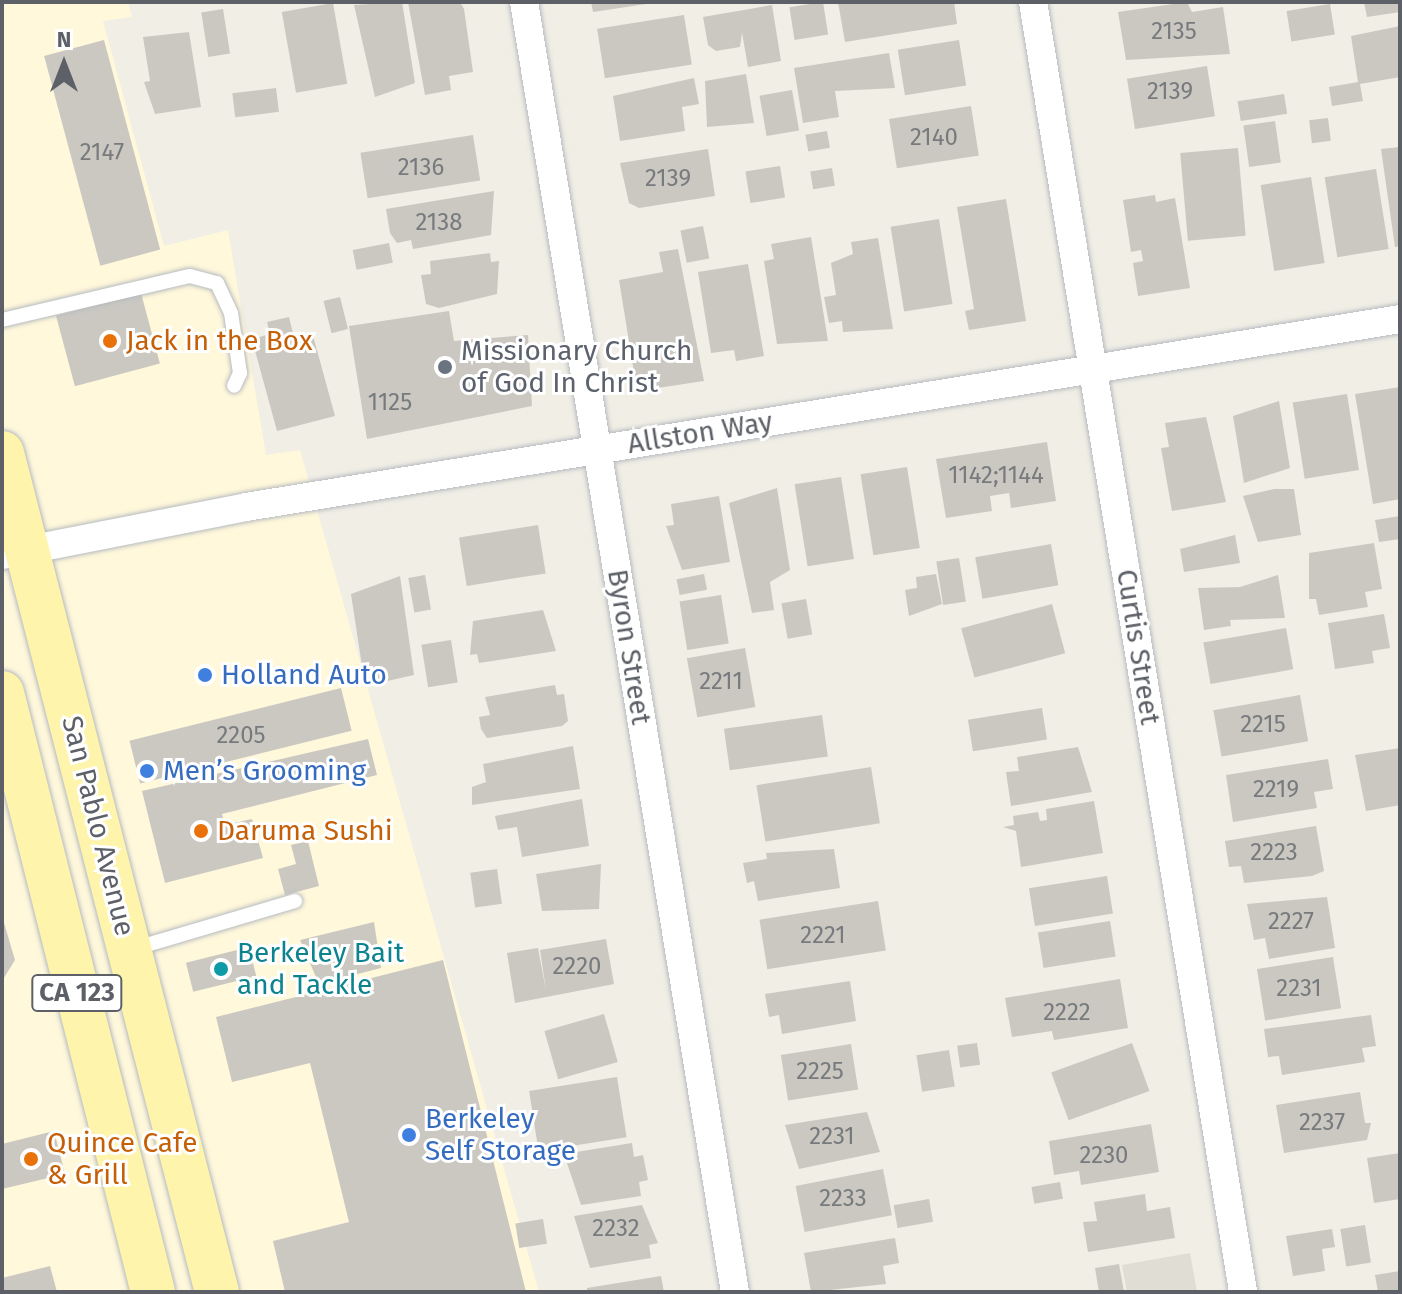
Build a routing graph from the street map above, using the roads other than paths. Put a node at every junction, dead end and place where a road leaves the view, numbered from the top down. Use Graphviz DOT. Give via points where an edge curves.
graph roads {
  1 [pos="524,2"];
  2 [pos="1033,2"];
  3 [pos="1400,319"];
  4 [pos="2,320"];
  5 [pos="1092,369"];
  6 [pos="234,386"];
  7 [pos="597,450"];
  8 [pos="2,453"];
  9 [pos="14,552"];
  10 [pos="2,693"];
  11 [pos="295,901"];
  12 [pos="129,950"];
  13 [pos="153,1292"];
  14 [pos="217,1292"];
  15 [pos="735,1292"];
  16 [pos="1243,1292"];
  1 -- 7 [label="street, Byron Street"];
  2 -- 5 [label="street, Curtis Street"];
  3 -- 5 [label="street, Allston Way"];
  4 -- 6 [label="lane" via="190,276 217,283 231,313 240,373"];
  5 -- 7 [label="street, Allston Way"];
  5 -- 16 [label="street, Curtis Street"];
  7 -- 9 [label="street, Allston Way"];
  7 -- 15 [label="street, Byron Street"];
  8 -- 9 [label="main road, San Pablo Avenue / CA 123"];
  9 -- 12 [label="main road, San Pablo Avenue / CA 123"];
  10 -- 13 [label="main road, CA 123"];
  11 -- 12 [label="lane"];
  12 -- 14 [label="main road, San Pablo Avenue / CA 123"];
}
